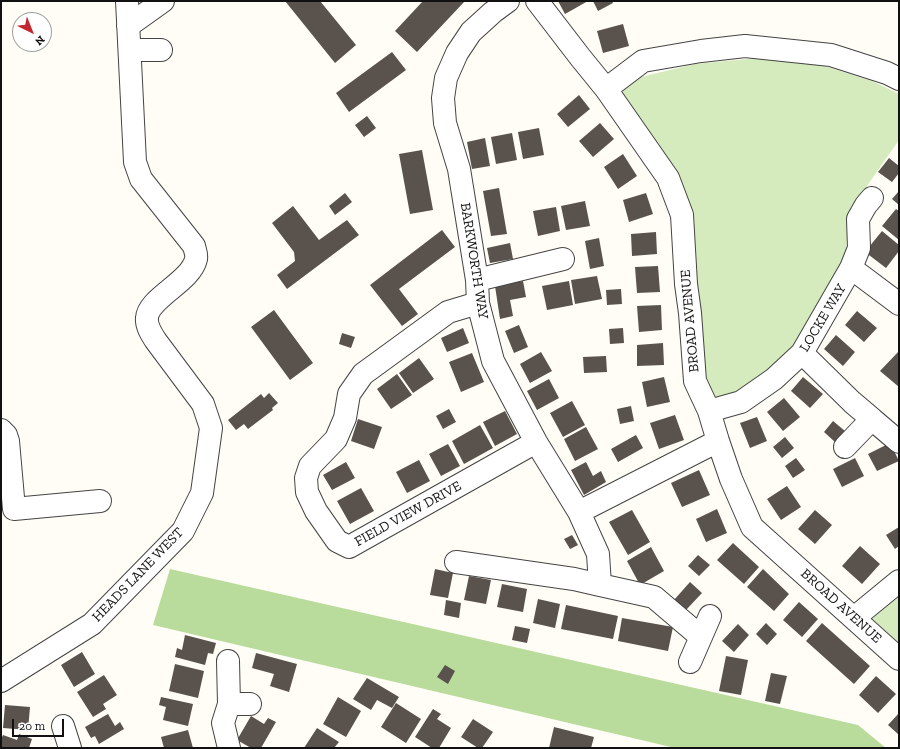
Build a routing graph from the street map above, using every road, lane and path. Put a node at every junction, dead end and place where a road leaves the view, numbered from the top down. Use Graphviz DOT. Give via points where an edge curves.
graph roads {
  1 [pos="127,1"];
  2 [pos="163,1"];
  3 [pos="508,1"];
  4 [pos="537,1"];
  5 [pos="128,26"];
  6 [pos="130,50"];
  7 [pos="160,50"];
  8 [pos="899,79"];
  9 [pos="606,89"];
  10 [pos="872,198"];
  11 [pos="563,259"];
  12 [pos="852,268"];
  13 [pos="477,280"];
  14 [pos="478,303"];
  15 [pos="899,304"];
  16 [pos="802,353"];
  17 [pos="709,412"];
  18 [pos="872,419"];
  19 [pos="1,430"];
  20 [pos="894,438"];
  21 [pos="718,441"];
  22 [pos="536,442"];
  23 [pos="845,447"];
  24 [pos="100,501"];
  25 [pos="579,512"];
  26 [pos="456,562"];
  27 [pos="899,581"];
  28 [pos="600,585"];
  29 [pos="710,616"];
  30 [pos="854,618"];
  31 [pos="701,637"];
  32 [pos="899,659"];
  33 [pos="228,661"];
  34 [pos="690,662"];
  35 [pos="1,681"];
  36 [pos="63,726"];
  37 [pos="70,748"];
  38 [pos="229,748"];
  1 -- 5 [label="street, HEADS LANE WEST"];
  2 -- 5 [label="street"];
  3 -- 13 [label="street, BARKWORTH WAY" via="472,32 457,53 446,78 443,98 445,123 459,169"];
  4 -- 9 [label="street, BROAD AVENUE"];
  5 -- 6 [label="street, HEADS LANE WEST"];
  6 -- 7 [label="street"];
  6 -- 35 [label="street, HEADS LANE WEST" via="135,162 141,179 194,246 196,258 192,270 151,307 147,318 149,330 202,404 211,428 202,494 183,531 92,624"];
  8 -- 9 [label="street" via="831,55 745,46 644,61"];
  9 -- 17 [label="street, BROAD AVENUE" via="668,178 682,215 695,381"];
  10 -- 12 [label="street, LOCKE WAY" via="858,219 859,248"];
  11 -- 13 [label="street"];
  12 -- 15 [label="street, LOCKE WAY"];
  12 -- 16 [label="street, LOCKE WAY"];
  13 -- 14 [label="street, BARKWORTH WAY"];
  14 -- 22 [label="street, BARKWORTH WAY" via="493,361"];
  14 -- 22 [label="street, FIELD VIEW DRIVE" via="448,312 363,374 349,394 345,418 336,439 310,466 306,478 307,492 316,511 337,541 350,547"];
  16 -- 17 [label="street, LOCKE WAY" via="774,379 741,402"];
  16 -- 18 [label="street"];
  17 -- 21 [label="street, BROAD AVENUE"];
  18 -- 20 [label="street"];
  18 -- 23 [label="street"];
  19 -- 24 [label="street" via="8,441 14,509"];
  21 -- 25 [label="street"];
  21 -- 30 [label="street, BROAD AVENUE" via="752,527"];
  22 -- 25 [label="street, BARKWORTH WAY"];
  25 -- 28 [label="street, BARKWORTH WAY" via="598,554"];
  26 -- 28 [label="street"];
  27 -- 30 [label="street"];
  28 -- 31 [label="street" via="654,597"];
  29 -- 31 [label="street"];
  30 -- 32 [label="street, BROAD AVENUE"];
  31 -- 34 [label="street"];
  33 -- 38 [label="street" via="240,704 223,723"];
  36 -- 37 [label="street"];
}
